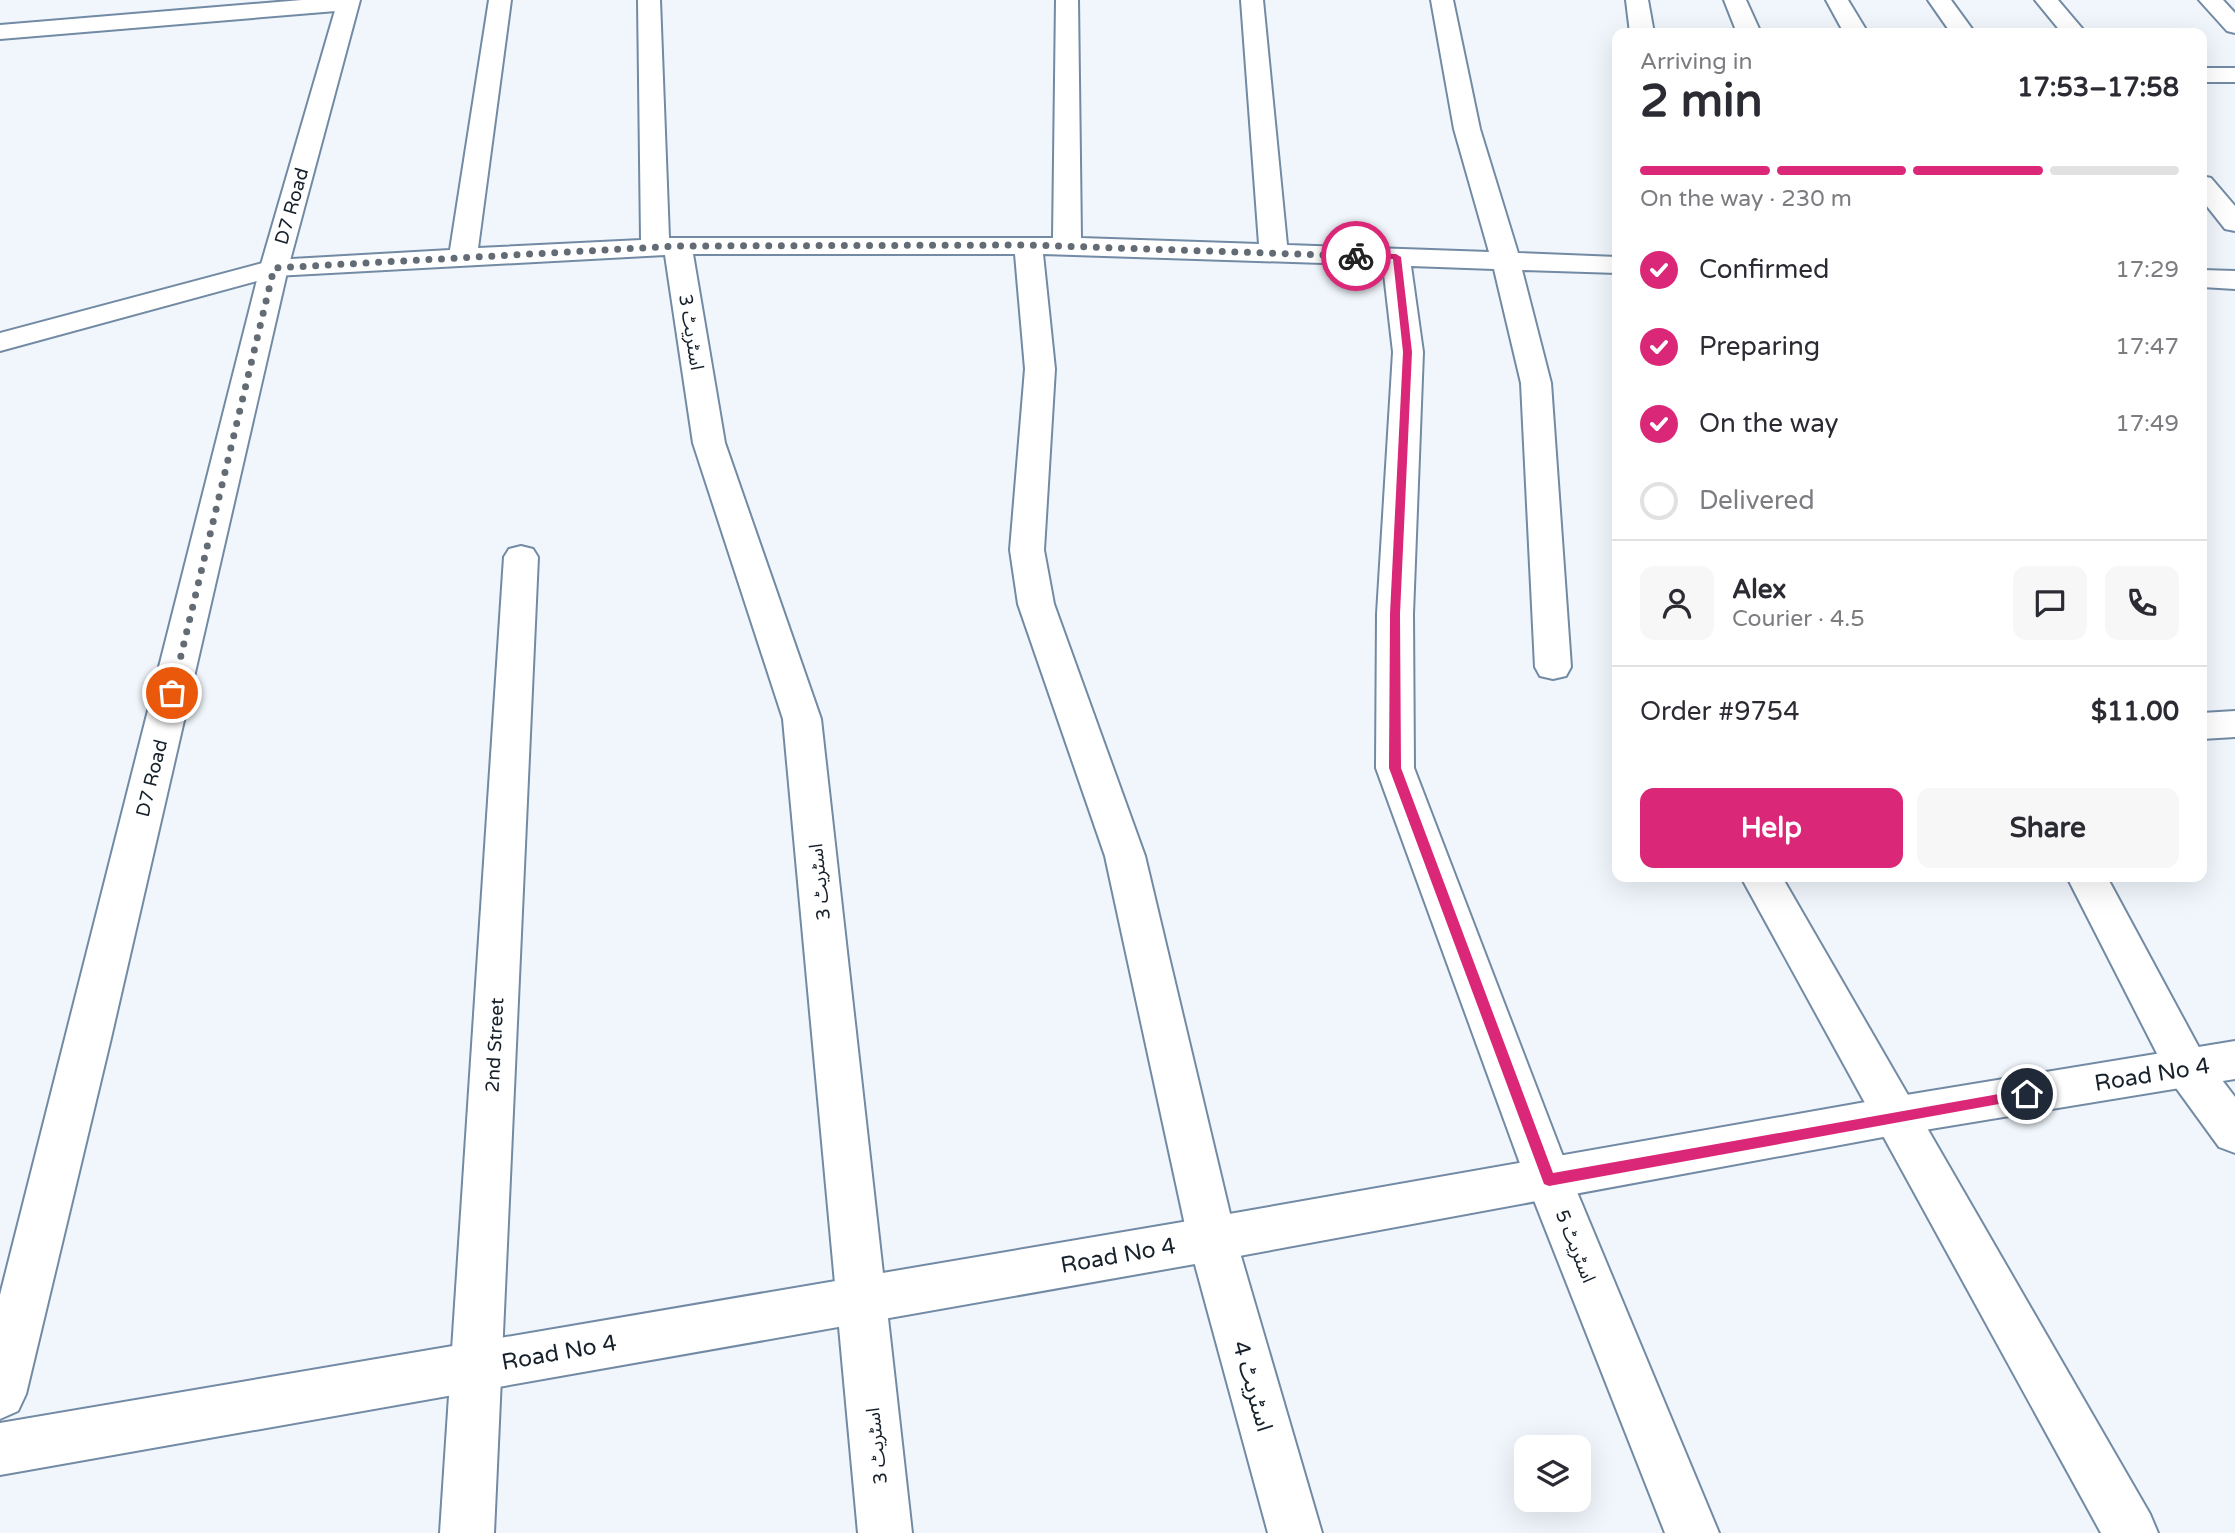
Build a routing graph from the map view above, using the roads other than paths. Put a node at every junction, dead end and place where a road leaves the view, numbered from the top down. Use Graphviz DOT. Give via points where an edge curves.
graph roads {
  1 [pos="500,0"];
  2 [pos="649,0"];
  3 [pos="1067,0"];
  4 [pos="1252,0"];
  5 [pos="1443,0"];
  6 [pos="1637,0"];
  7 [pos="1735,0"];
  8 [pos="1837,0"];
  9 [pos="1939,0"];
  10 [pos="2046,0"];
  11 [pos="2210,0"];
  12 [pos="348,2"];
  13 [pos="2235,26"];
  14 [pos="1641,28"];
  15 [pos="1747,28"];
  16 [pos="1854,28"];
  17 [pos="1959,28"];
  18 [pos="2070,28"];
  19 [pos="0,32"];
  20 [pos="2216,75"];
  21 [pos="2235,98"];
  22 [pos="2207,190"];
  23 [pos="2235,223"];
  24 [pos="1028,245"];
  25 [pos="1067,246"];
  26 [pos="667,247"];
  27 [pos="1274,253"];
  28 [pos="1396,257"];
  29 [pos="463,258"];
  30 [pos="1506,261"];
  31 [pos="1612,265"];
  32 [pos="274,268"];
  33 [pos="2207,279"];
  34 [pos="2235,280"];
  35 [pos="0,342"];
  36 [pos="521,557"];
  37 [pos="1553,667"];
  38 [pos="2235,724"];
  39 [pos="2207,726"];
  40 [pos="1764,882"];
  41 [pos="2090,882"];
  42 [pos="2235,1060"];
  43 [pos="2187,1068"];
  44 [pos="1894,1116"];
  45 [pos="2235,1133"];
  46 [pos="1549,1180"];
  47 [pos="1212,1239"];
  48 [pos="861,1300"];
  49 [pos="477,1367"];
  50 [pos="0,1394"];
  51 [pos="0,1448"];
  52 [pos="467,1533"];
  53 [pos="885,1533"];
  54 [pos="1295,1533"];
  55 [pos="1692,1533"];
  56 [pos="2131,1533"];
  1 -- 29 [label="street"];
  2 -- 26 [label="street, اسٹریٹ 3"];
  3 -- 25 [label="street"];
  4 -- 27 [label="street"];
  5 -- 30 [label="street" via="1467,130"];
  6 -- 14 [label="street"];
  7 -- 15 [label="street"];
  8 -- 16 [label="street"];
  9 -- 17 [label="street"];
  10 -- 18 [label="street"];
  11 -- 13 [label="street"];
  12 -- 19 [label="street"];
  12 -- 32 [label="street, D7 Road"];
  20 -- 21 [label="street"];
  22 -- 23 [label="street"];
  24 -- 25 [label="street"];
  24 -- 26 [label="street"];
  24 -- 47 [label="street, اسٹریٹ 4" via="1040,369 1027,550 1036,604 1125,856"];
  25 -- 27 [label="street"];
  26 -- 29 [label="street"];
  26 -- 48 [label="street, اسٹریٹ 3" via="709,443 802,719"];
  27 -- 28 [label="street"];
  28 -- 30 [label="street"];
  28 -- 46 [label="street, اسٹریٹ 5" via="1408,352 1395,614 1395,768"];
  29 -- 32 [label="street"];
  30 -- 31 [label="street"];
  30 -- 37 [label="street" via="1536,383"];
  32 -- 35 [label="street"];
  32 -- 50 [label="street, D7 Road"];
  33 -- 34 [label="street"];
  36 -- 49 [label="street, 2nd Street"];
  38 -- 39 [label="street"];
  40 -- 44 [label="street"];
  41 -- 43 [label="street"];
  42 -- 43 [label="street, Road No 4"];
  43 -- 44 [label="street, Road No 4"];
  43 -- 45 [label="street"];
  44 -- 46 [label="street, Road No 4"];
  44 -- 56 [label="street"];
  46 -- 47 [label="street, Road No 4"];
  46 -- 55 [label="street, اسٹریٹ 5"];
  47 -- 48 [label="street, Road No 4"];
  47 -- 54 [label="street, اسٹریٹ 4"];
  48 -- 49 [label="street, Road No 4"];
  48 -- 53 [label="street, اسٹریٹ 3"];
  49 -- 51 [label="street, Road No 4"];
  49 -- 52 [label="street, 2nd Street"];
}
